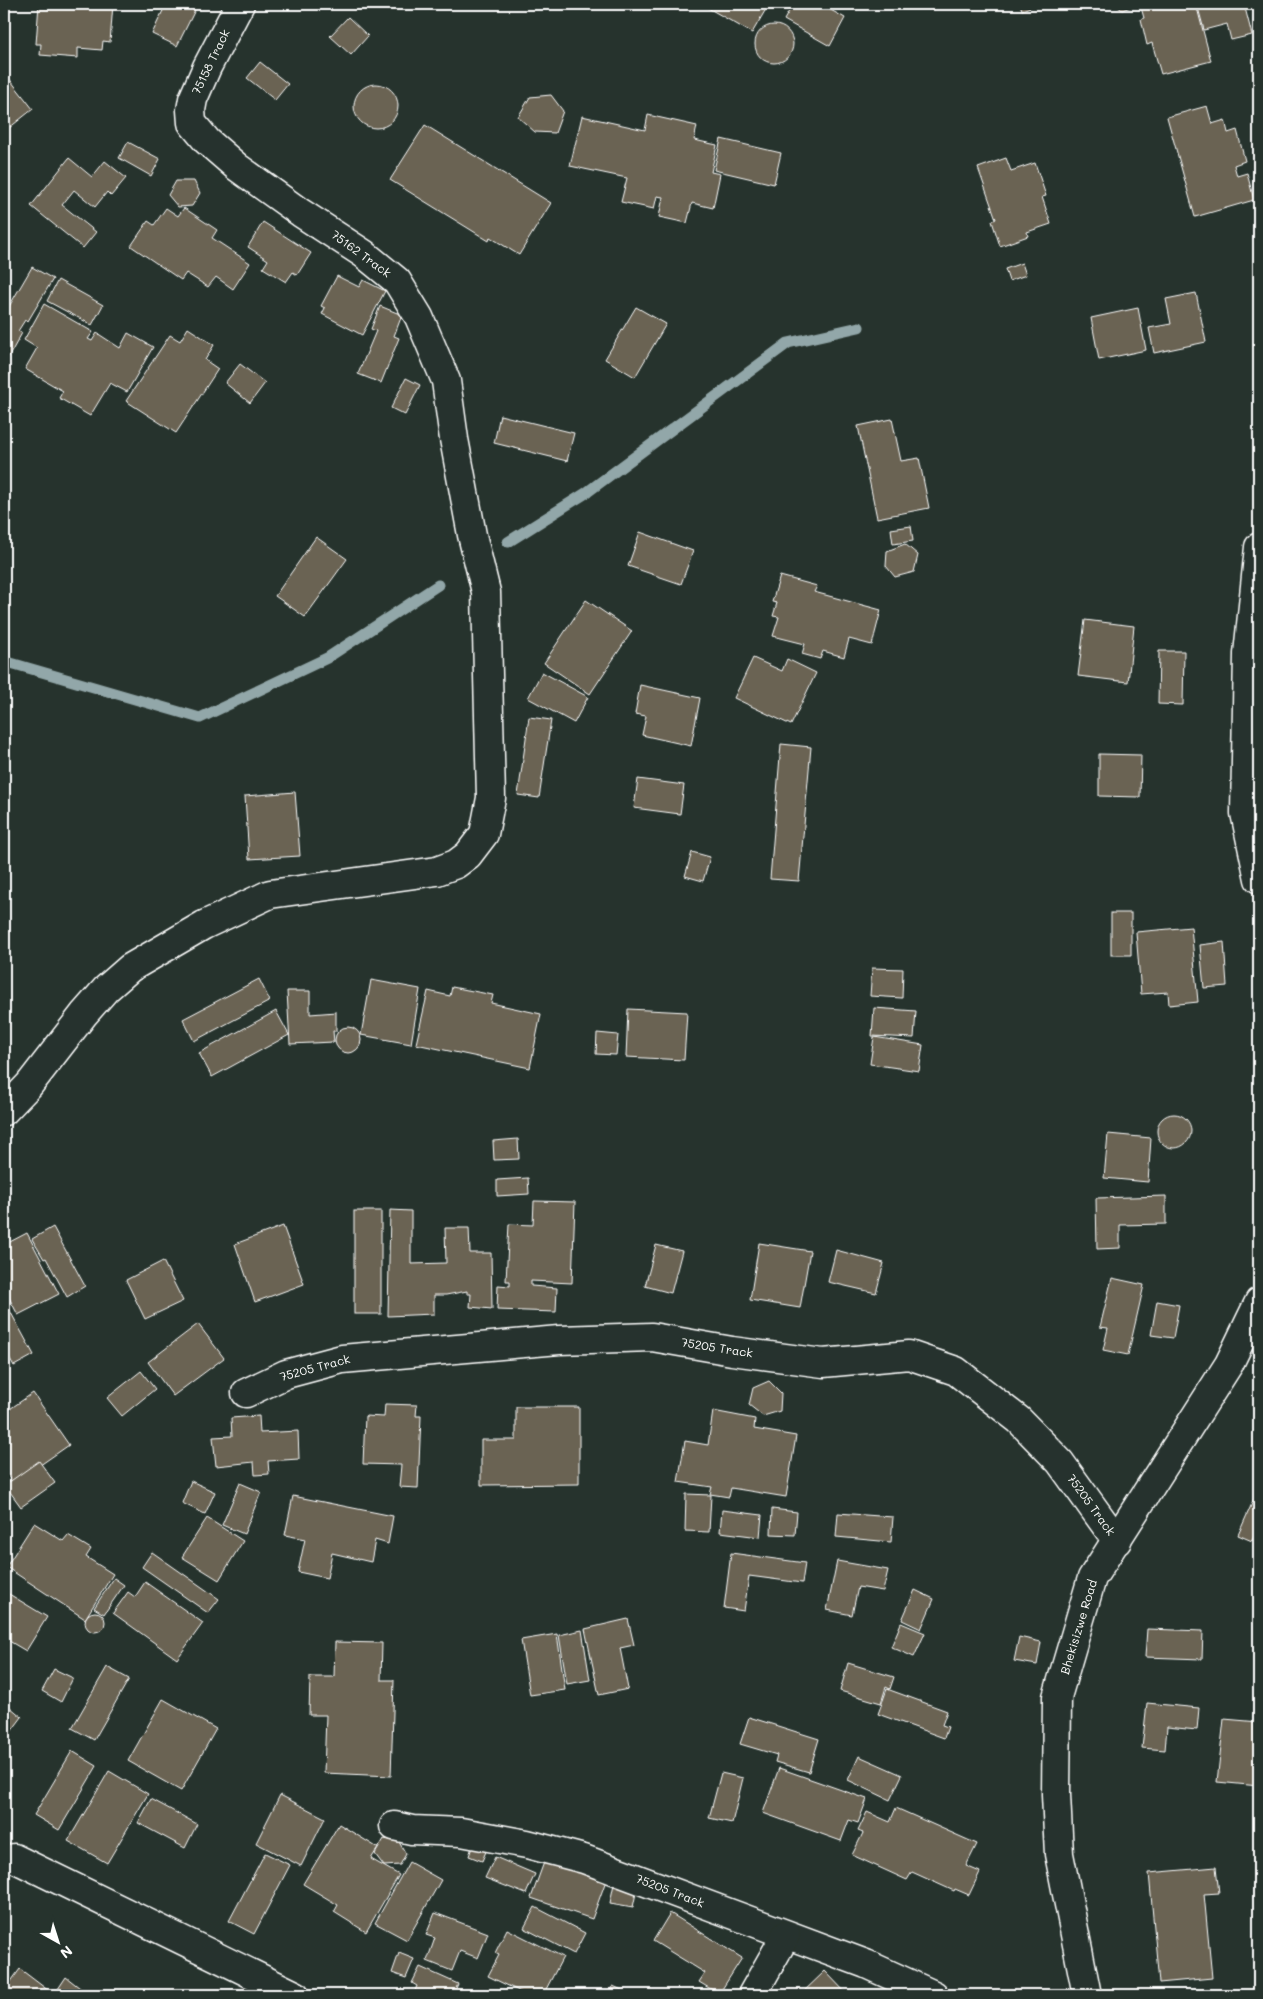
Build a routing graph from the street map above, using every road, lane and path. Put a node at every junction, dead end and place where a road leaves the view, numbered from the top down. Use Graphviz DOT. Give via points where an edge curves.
graph roads {
  1 [pos="240,4"];
  2 [pos="192,123"];
  3 [pos="1259,547"];
  4 [pos="1259,879"];
  5 [pos="4,1111"];
  6 [pos="1259,1302"];
  7 [pos="246,1393"];
  8 [pos="1117,1540"];
  9 [pos="394,1826"];
  10 [pos="14,1858"];
  11 [pos="786,1935"];
  12 [pos="295,1995"];
  13 [pos="752,1995"];
  14 [pos="934,1995"];
  15 [pos="1087,1995"];
  1 -- 2 [label="street, 75158 Track" via="193,99"];
  2 -- 5 [label="street, 75162 Track" via="237,167 398,281 420,316 446,381 472,535 486,592 491,798 484,834 468,855 456,864 437,871 270,894 196,930 130,968 106,989 29,1085"];
  3 -- 4 [label="street" via="1248,654 1245,813"];
  6 -- 8 [label="street, Bhekisizwe Road" via="1229,1364"];
  7 -- 8 [label="street, 75205 Track" via="286,1374 342,1359 559,1340 652,1337 823,1363 909,1355 956,1371 1019,1420 1060,1462"];
  8 -- 15 [label="street, Bhekisizwe Road" via="1092,1578 1057,1697 1059,1854"];
  9 -- 11 [label="street, 75205 Track" via="461,1832 584,1859"];
  10 -- 12 [label="street"];
  11 -- 13 [label="street"];
  11 -- 14 [label="street, 75205 Track" via="866,1964"];
}
